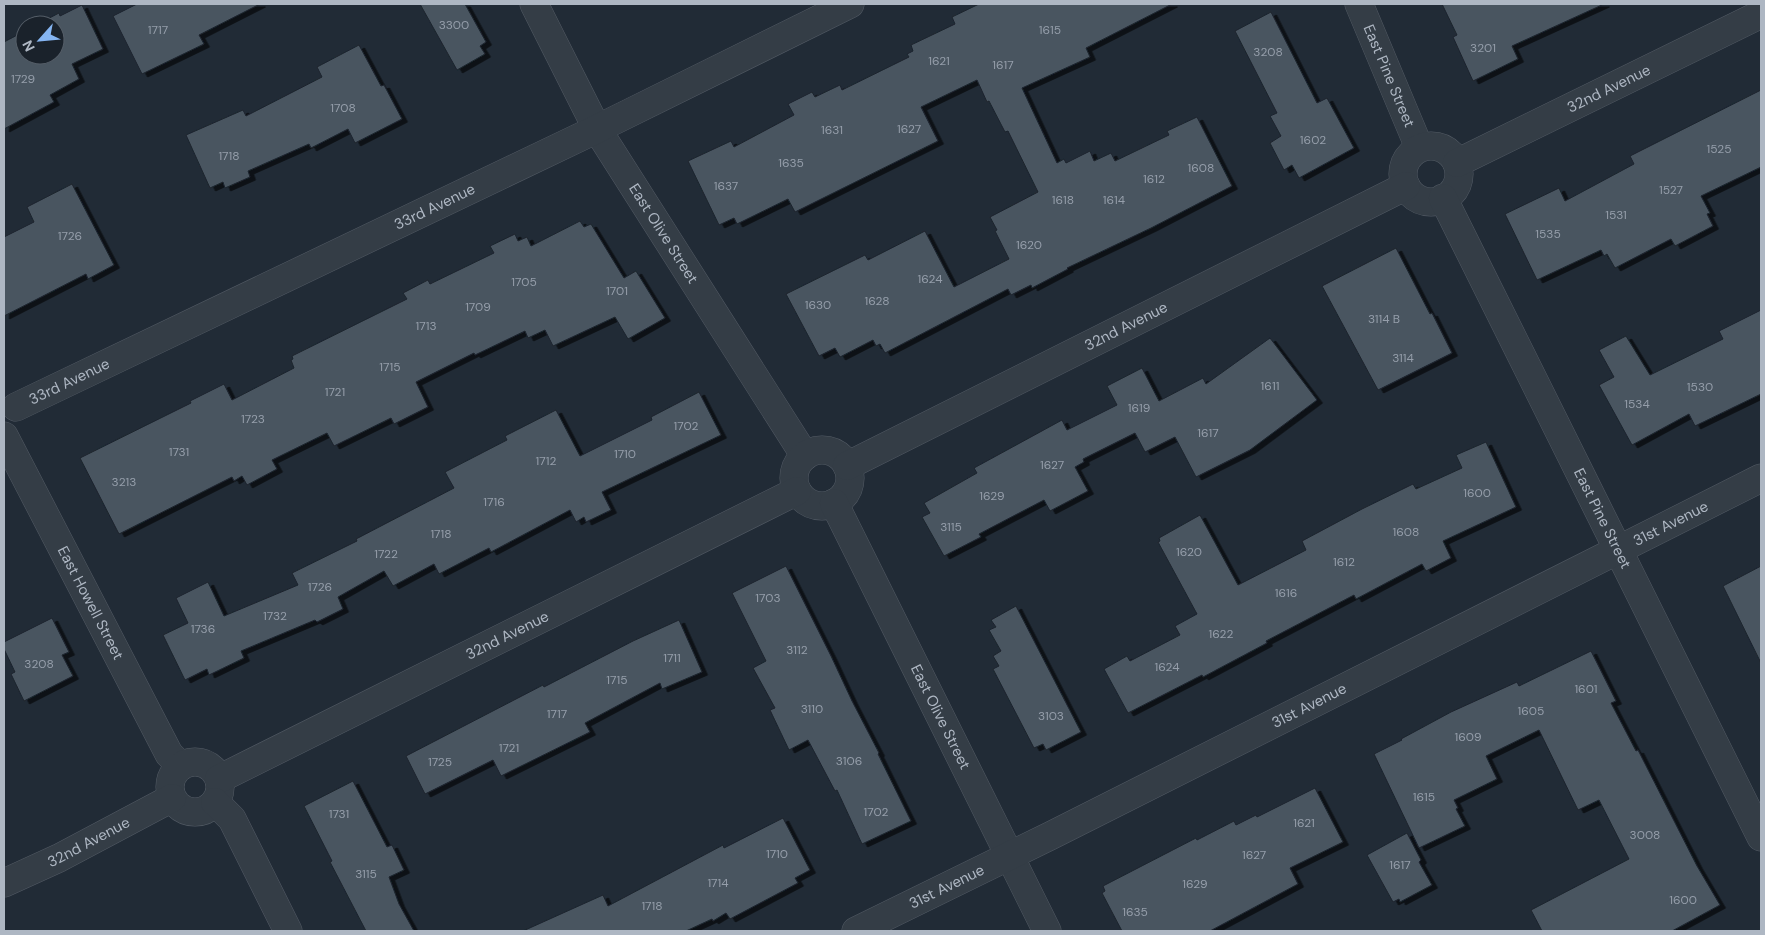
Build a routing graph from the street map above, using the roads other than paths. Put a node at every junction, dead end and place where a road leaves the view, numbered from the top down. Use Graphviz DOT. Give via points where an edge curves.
graph roads {
  1 [pos="534,4"];
  2 [pos="850,4"];
  3 [pos="1359,4"];
  4 [pos="1761,14"];
  5 [pos="597,129"];
  6 [pos="1419,148"];
  7 [pos="1457,163"];
  8 [pos="1406,186"];
  9 [pos="1443,198"];
  10 [pos="10,401"];
  11 [pos="4,436"];
  12 [pos="805,456"];
  13 [pos="847,466"];
  14 [pos="1761,478"];
  15 [pos="797,490"];
  16 [pos="834,503"];
  17 [pos="1618,549"];
  18 [pos="181,766"];
  19 [pos="217,791"];
  20 [pos="172,798"];
  21 [pos="1761,837"];
  22 [pos="1009,855"];
  23 [pos="4,883"];
  24 [pos="288,931"];
  25 [pos="856,931"];
  26 [pos="1047,931"];
  1 -- 5 [label="street, East Olive Street"];
  2 -- 5 [label="street, 33rd Avenue"];
  3 -- 6 [label="street, East Pine Street"];
  4 -- 7 [label="street, 32nd Avenue"];
  5 -- 10 [label="street, 33rd Avenue"];
  5 -- 12 [label="street, East Olive Street"];
  6 -- 7 [label="street" via="1442,147"];
  6 -- 8 [label="street" via="1405,164"];
  7 -- 9 [label="street" via="1459,179 1456,188"];
  8 -- 9 [label="street" via="1422,200 1431,202"];
  8 -- 13 [label="street, 32nd Avenue"];
  9 -- 17 [label="street, East Pine Street"];
  10 -- 11 [label="street" via="18,420"];
  11 -- 18 [label="street, East Howell Street" via="169,754"];
  12 -- 13 [label="street" via="813,451 830,451 839,455"];
  12 -- 15 [label="street" via="795,470"];
  13 -- 16 [label="street" via="850,481 847,490"];
  14 -- 17 [label="street, 31st Avenue"];
  15 -- 16 [label="street" via="815,505"];
  15 -- 19 [label="street, 32nd Avenue"];
  16 -- 22 [label="street, East Olive Street"];
  17 -- 21 [label="street, East Pine Street"];
  17 -- 22 [label="street, 31st Avenue"];
  18 -- 19 [label="street" via="200,762 214,770"];
  18 -- 20 [label="street" via="170,782"];
  19 -- 20 [label="street" via="209,808 200,811 192,812 177,805"];
  19 -- 24 [label="street"];
  20 -- 23 [label="street, 32nd Avenue" via="59,858"];
  22 -- 25 [label="street, 31st Avenue"];
  22 -- 26 [label="street, East Olive Street"];
}
